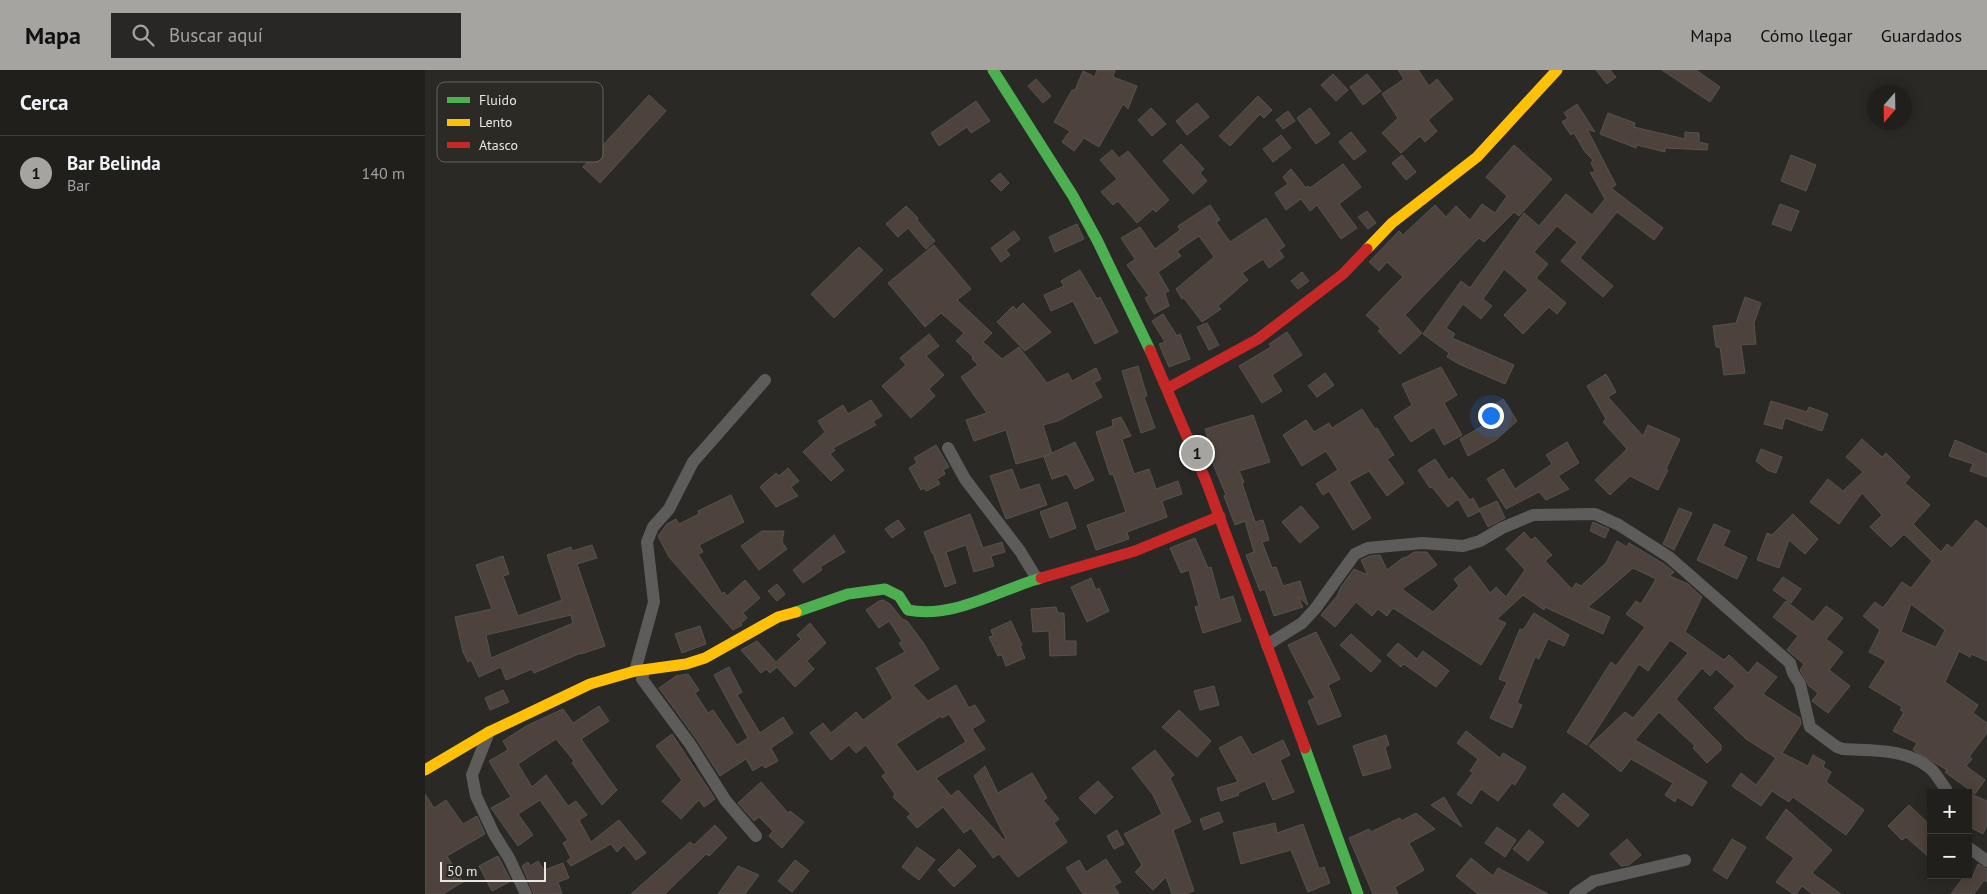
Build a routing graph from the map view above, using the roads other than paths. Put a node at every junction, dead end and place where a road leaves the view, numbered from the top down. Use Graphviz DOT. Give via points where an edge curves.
graph roads {
  1 [pos="993,70"];
  2 [pos="1557,70"];
  3 [pos="765,380"];
  4 [pos="1168,388"];
  5 [pos="948,448"];
  6 [pos="1220,516"];
  7 [pos="1037,579"];
  8 [pos="1267,645"];
  9 [pos="639,671"];
  10 [pos="489,732"];
  11 [pos="425,770"];
  12 [pos="1946,789"];
  13 [pos="756,836"];
  14 [pos="1972,850"];
  15 [pos="1685,860"];
  16 [pos="1987,860"];
  17 [pos="526,894"];
  18 [pos="1358,894"];
  19 [pos="1575,894"];
  1 -- 4 [label="street" via="1041,140 1097,240"];
  2 -- 4 [label="street" via="1477,157 1392,223 1343,274 1258,339"];
  3 -- 9 [label="street" via="693,462 669,509 649,534 647,542 654,602"];
  4 -- 6 [label="street"];
  5 -- 7 [label="street" via="965,479 1020,551"];
  6 -- 7 [label="street" via="1135,551"];
  6 -- 8 [label="street"];
  7 -- 9 [label="street" via="938,612 908,610 899,596 885,589 848,594 778,617 705,658"];
  8 -- 12 [label="street" via="1302,623 1355,554 1368,548 1422,543 1463,546 1481,541 1501,528 1533,515 1595,514 1669,556 1790,663 1801,684 1807,720 1813,731 1843,749 1885,750 1914,757 1932,771"];
  8 -- 18 [label="street"];
  9 -- 10 [label="street" via="590,684"];
  9 -- 13 [label="street" via="726,801"];
  10 -- 11 [label="street"];
  10 -- 17 [label="street" via="472,775 476,796"];
  14 -- 16 [label="street"];
  15 -- 19 [label="street" via="1594,881"];
}
